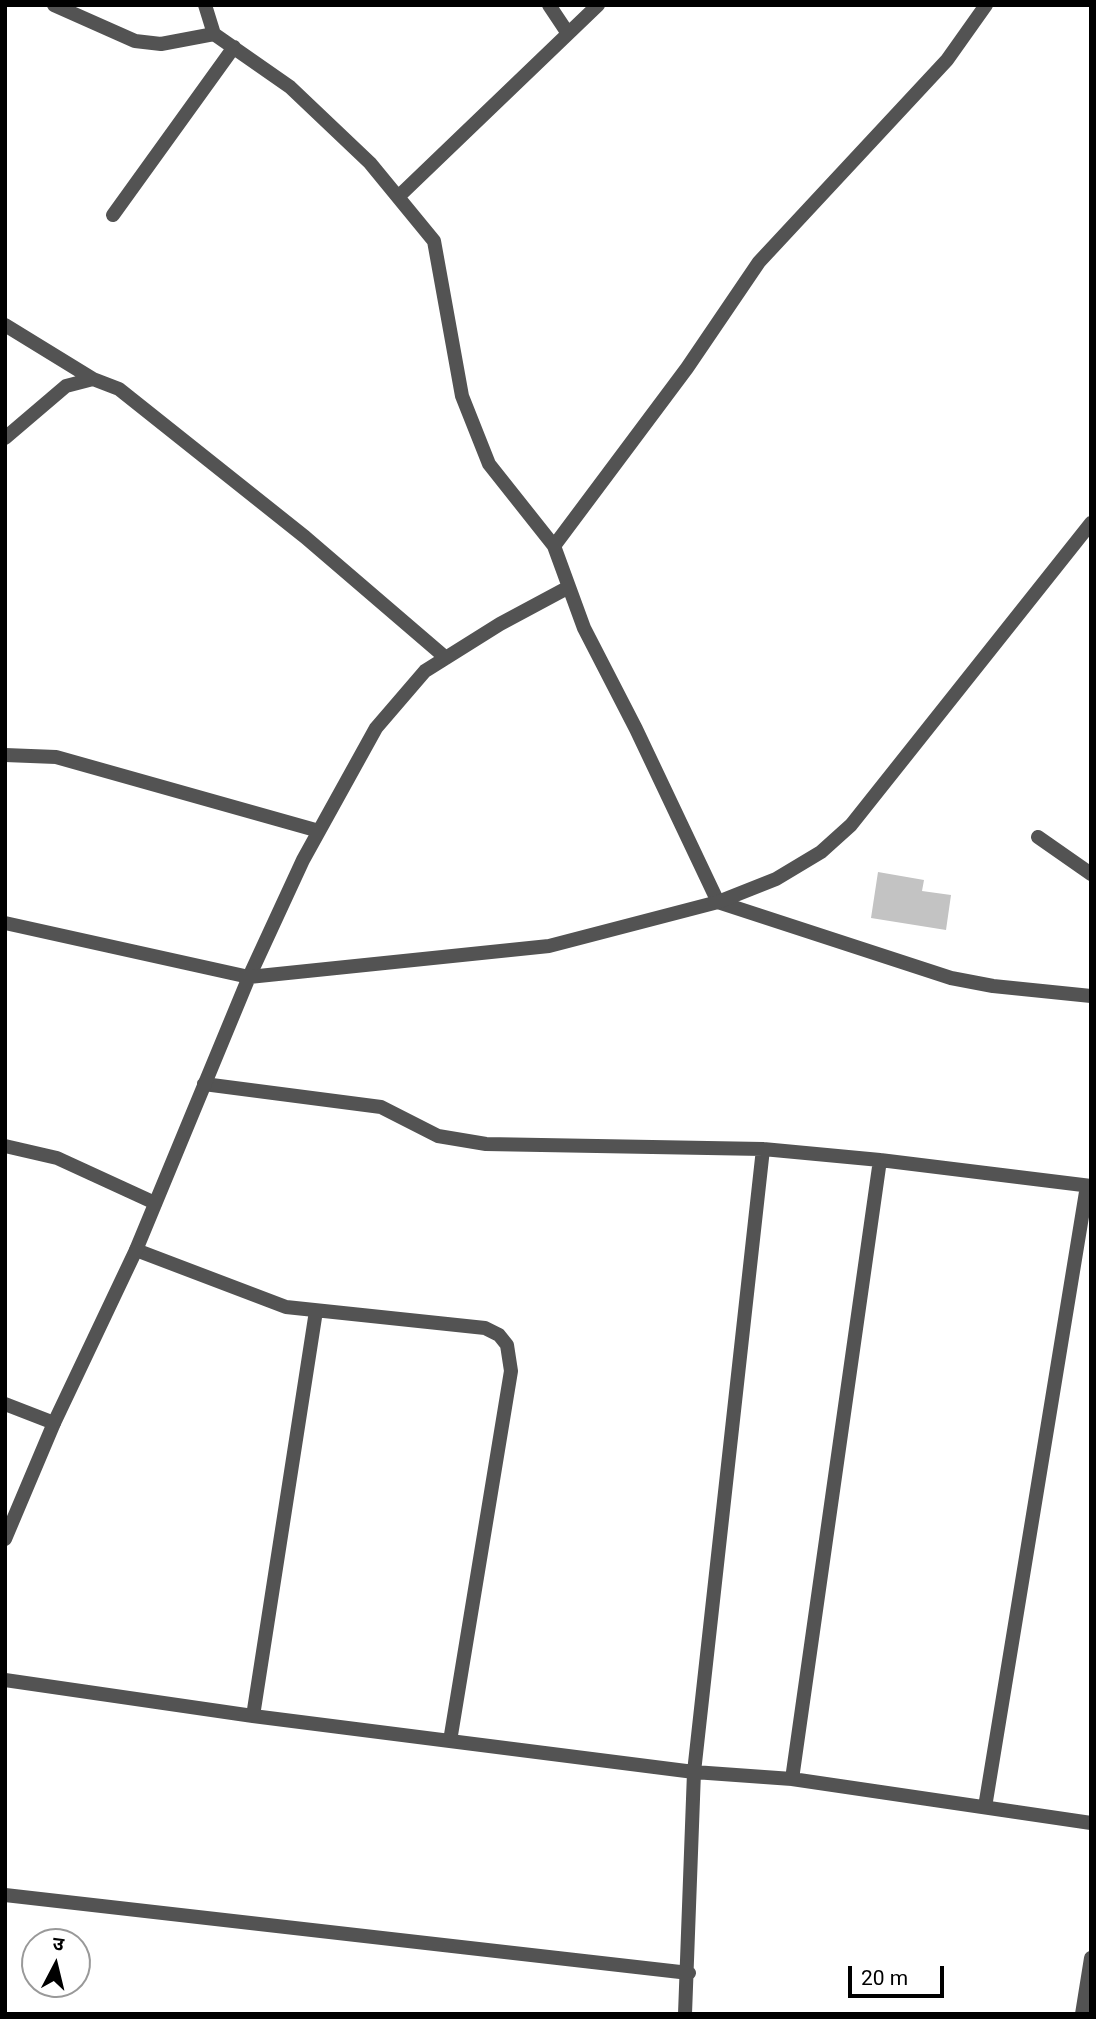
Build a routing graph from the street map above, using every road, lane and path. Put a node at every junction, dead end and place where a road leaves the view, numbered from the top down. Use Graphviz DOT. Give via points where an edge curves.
graph roads {
  1 [pos="54,5"];
  2 [pos="205,5"];
  3 [pos="548,5"];
  4 [pos="598,5"];
  5 [pos="986,5"];
  6 [pos="567,32"];
  7 [pos="214,34"];
  8 [pos="234,47"];
  9 [pos="398,197"];
  10 [pos="113,215"];
  11 [pos="5,325"];
  12 [pos="93,379"];
  13 [pos="5,439"];
  14 [pos="1091,523"];
  15 [pos="554,546"];
  16 [pos="569,587"];
  17 [pos="446,658"];
  18 [pos="5,755"];
  19 [pos="319,831"];
  20 [pos="1038,837"];
  21 [pos="1091,874"];
  22 [pos="718,902"];
  23 [pos="5,923"];
  24 [pos="249,977"];
  25 [pos="1091,996"];
  26 [pos="204,1084"];
  27 [pos="5,1146"];
  28 [pos="762,1149"];
  29 [pos="880,1160"];
  30 [pos="1089,1186"];
  31 [pos="155,1203"];
  32 [pos="136,1250"];
  33 [pos="316,1311"];
  34 [pos="5,1404"];
  35 [pos="54,1423"];
  36 [pos="5,1539"];
  37 [pos="5,1680"];
  38 [pos="253,1716"];
  39 [pos="450,1741"];
  40 [pos="694,1772"];
  41 [pos="792,1779"];
  42 [pos="985,1807"];
  43 [pos="1091,1823"];
  44 [pos="5,1895"];
  45 [pos="1091,1958"];
  46 [pos="689,1973"];
  47 [pos="685,2014"];
  48 [pos="1082,2014"];
  1 -- 7 [label="street" via="135,41 161,44"];
  2 -- 7 [label="street"];
  3 -- 6 [label="street"];
  4 -- 6 [label="street"];
  5 -- 15 [label="street" via="947,60 759,262 687,368"];
  6 -- 9 [label="street"];
  7 -- 8 [label="street"];
  8 -- 9 [label="street" via="290,87 370,163"];
  8 -- 10 [label="street"];
  9 -- 15 [label="street" via="434,241 462,396 489,464"];
  11 -- 12 [label="street"];
  12 -- 13 [label="street" via="66,386"];
  12 -- 17 [label="street" via="119,389 305,537"];
  14 -- 22 [label="street" via="851,825 821,852 776,879"];
  15 -- 16 [label="street"];
  16 -- 17 [label="street"];
  16 -- 22 [label="street" via="584,628"];
  17 -- 19 [label="street" via="425,671 376,729"];
  18 -- 19 [label="street" via="56,757"];
  19 -- 24 [label="street"];
  20 -- 21 [label="street"];
  22 -- 24 [label="street" via="549,946"];
  22 -- 25 [label="street" via="951,978"];
  23 -- 24 [label="street"];
  24 -- 26 [label="street"];
  26 -- 28 [label="street" via="381,1107 438,1136 486,1143"];
  26 -- 31 [label="street"];
  27 -- 31 [label="street" via="57,1158"];
  28 -- 29 [label="street"];
  28 -- 40 [label="street"];
  29 -- 30 [label="street"];
  29 -- 41 [label="street"];
  30 -- 42 [label="street"];
  31 -- 32 [label="street"];
  32 -- 33 [label="street" via="248,1295"];
  32 -- 35 [label="street"];
  33 -- 38 [label="street"];
  33 -- 39 [label="street" via="485,1328 507,1345 511,1371"];
  34 -- 35 [label="street"];
  35 -- 36 [label="street"];
  37 -- 38 [label="street"];
  38 -- 39 [label="street"];
  39 -- 40 [label="street"];
  40 -- 41 [label="street"];
  40 -- 46 [label="street"];
  41 -- 42 [label="street"];
  42 -- 43 [label="street"];
  44 -- 46 [label="street"];
  45 -- 48 [label="street"];
  46 -- 47 [label="street"];
}
